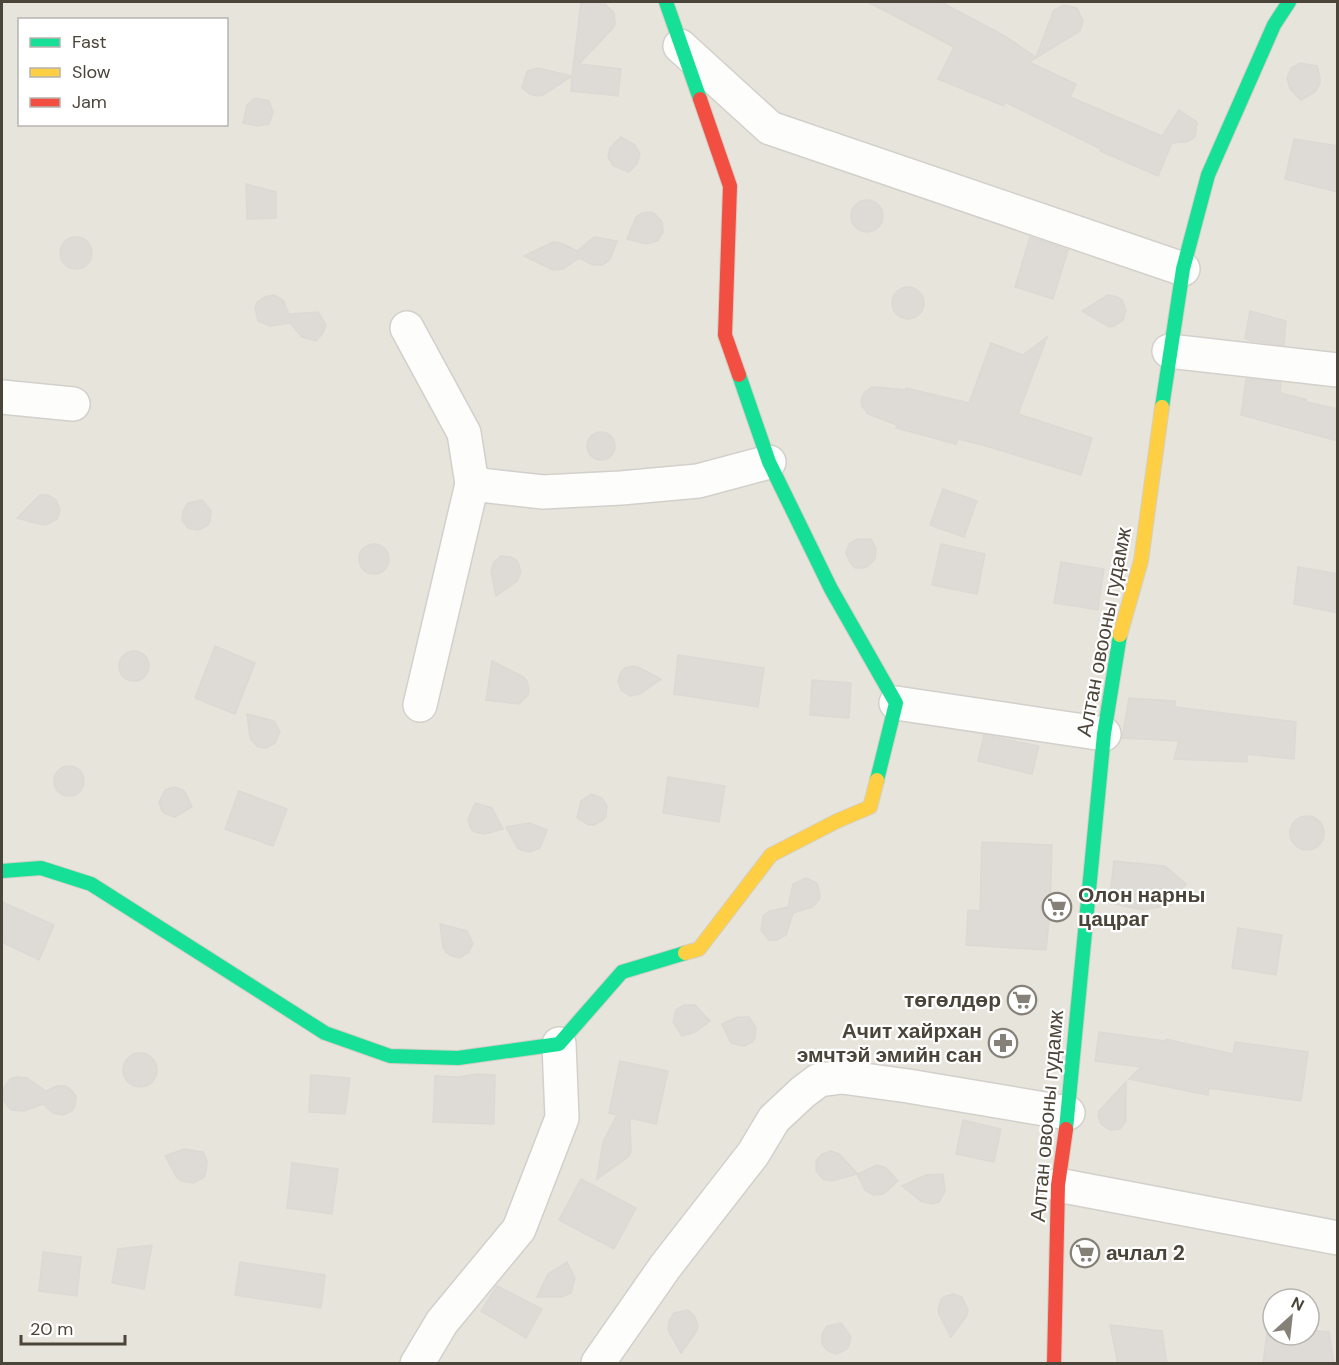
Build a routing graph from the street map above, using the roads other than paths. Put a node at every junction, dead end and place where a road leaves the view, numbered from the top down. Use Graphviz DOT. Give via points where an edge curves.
graph roads {
  1 [pos="666,2"];
  2 [pos="1289,2"];
  3 [pos="680,46"];
  4 [pos="1183,269"];
  5 [pos="407,328"];
  6 [pos="1168,351"];
  7 [pos="1338,370"];
  8 [pos="2,397"];
  9 [pos="73,404"];
  10 [pos="769,462"];
  11 [pos="471,483"];
  12 [pos="896,703"];
  13 [pos="420,705"];
  14 [pos="1104,734"];
  15 [pos="2,871"];
  16 [pos="559,1044"];
  17 [pos="1068,1113"];
  18 [pos="1058,1185"];
  19 [pos="1338,1238"];
  20 [pos="598,1363"];
  21 [pos="417,1364"];
  22 [pos="1054,1364"];
  1 -- 3 [label="street"];
  2 -- 4 [label="street, Алтан овооны гудамж" via="1274,25 1208,175"];
  3 -- 4 [label="street" via="770,128"];
  3 -- 10 [label="street" via="730,186 725,335"];
  4 -- 6 [label="street, Алтан овооны гудамж"];
  5 -- 11 [label="street" via="464,433"];
  6 -- 7 [label="street"];
  6 -- 14 [label="street, Алтан овооны гудамж" via="1141,561 1120,632"];
  8 -- 9 [label="street"];
  10 -- 11 [label="street" via="698,481 621,488 543,492"];
  10 -- 12 [label="street" via="831,590"];
  11 -- 13 [label="street"];
  12 -- 14 [label="street"];
  12 -- 16 [label="street" via="870,807 771,855 699,950 622,972"];
  14 -- 17 [label="street, Алтан овооны гудамж"];
  15 -- 16 [label="street" via="42,868 91,884 325,1033 390,1056 458,1058"];
  16 -- 21 [label="street" via="562,1118 519,1229 442,1322"];
  17 -- 18 [label="street, Алтан овооны гудамж"];
  17 -- 20 [label="street" via="897,1084 842,1077 819,1080 774,1119 753,1154 665,1267"];
  18 -- 19 [label="street"];
  18 -- 22 [label="street, Алтан овооны гудамж"];
}
